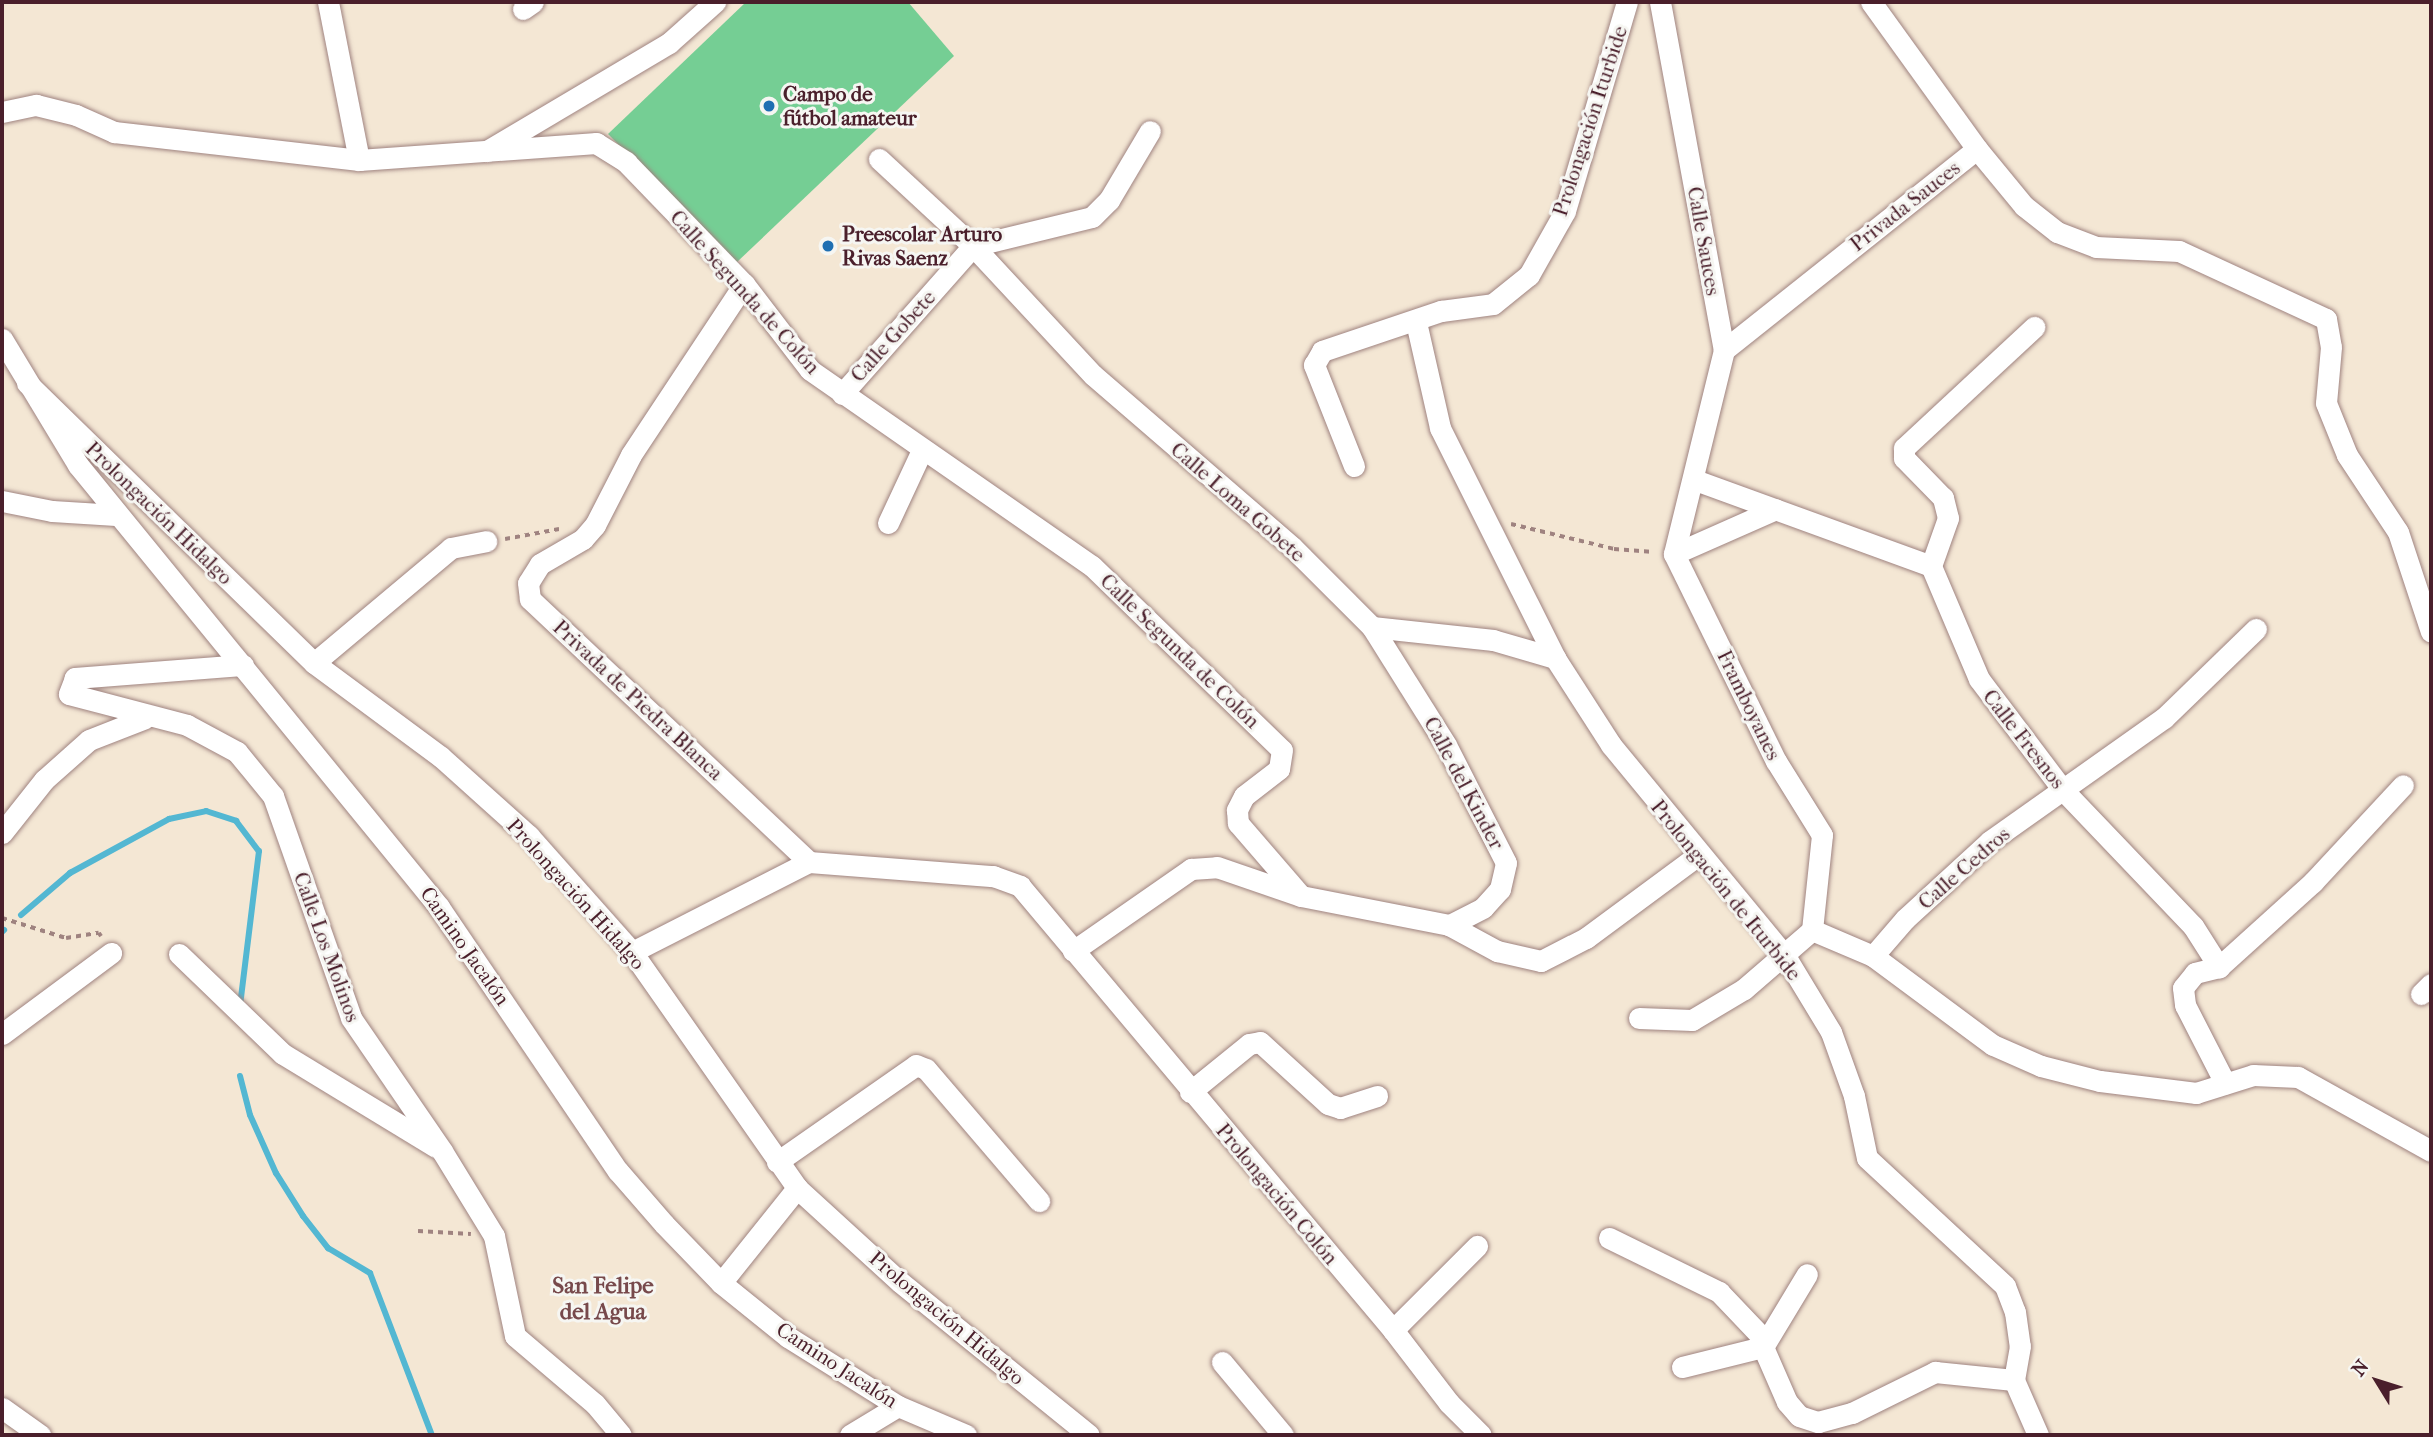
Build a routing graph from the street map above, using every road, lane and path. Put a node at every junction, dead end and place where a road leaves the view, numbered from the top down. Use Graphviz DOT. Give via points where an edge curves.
graph roads {
  1 [pos="328,2"];
  2 [pos="715,2"];
  3 [pos="1627,2"];
  4 [pos="1660,2"];
  5 [pos="1871,2"];
  6 [pos="2,111"];
  7 [pos="1150,131"];
  8 [pos="1977,149"];
  9 [pos="485,153"];
  10 [pos="878,159"];
  11 [pos="359,160"];
  12 [pos="973,246"];
  13 [pos="744,284"];
  14 [pos="1416,322"];
  15 [pos="2034,327"];
  16 [pos="2,340"];
  17 [pos="1724,350"];
  18 [pos="27,383"];
  19 [pos="842,394"];
  20 [pos="922,450"];
  21 [pos="1354,466"];
  22 [pos="1695,480"];
  23 [pos="2,501"];
  24 [pos="1776,509"];
  25 [pos="116,514"];
  26 [pos="888,523"];
  27 [pos="1507,523"];
  28 [pos="583,539"];
  29 [pos="486,541"];
  30 [pos="1674,554"];
  31 [pos="1931,566"];
  32 [pos="1372,627"];
  33 [pos="2256,629"];
  34 [pos="2431,632"];
  35 [pos="1555,658"];
  36 [pos="314,663"];
  37 [pos="243,665"];
  38 [pos="145,718"];
  39 [pos="2403,785"];
  40 [pos="2063,790"];
  41 [pos="2,833"];
  42 [pos="1698,855"];
  43 [pos="808,862"];
  44 [pos="1301,896"];
  45 [pos="2,918"];
  46 [pos="1449,925"];
  47 [pos="1812,930"];
  48 [pos="1073,951"];
  49 [pos="632,952"];
  50 [pos="110,953"];
  51 [pos="179,954"];
  52 [pos="1785,956"];
  53 [pos="1873,956"];
  54 [pos="2219,967"];
  55 [pos="1639,1018"];
  56 [pos="2,1034"];
  57 [pos="2225,1083"];
  58 [pos="1190,1092"];
  59 [pos="1377,1096"];
  60 [pos="442,1151"];
  61 [pos="2431,1152"];
  62 [pos="778,1162"];
  63 [pos="797,1188"];
  64 [pos="1039,1201"];
  65 [pos="418,1231"];
  66 [pos="494,1236"];
  67 [pos="1609,1238"];
  68 [pos="1477,1246"];
  69 [pos="1807,1274"];
  70 [pos="721,1283"];
  71 [pos="1393,1330"];
  72 [pos="1763,1347"];
  73 [pos="1222,1363"];
  74 [pos="1682,1367"];
  75 [pos="2014,1380"];
  76 [pos="898,1406"];
  77 [pos="2,1408"];
  78 [pos="40,1435"];
  79 [pos="621,1435"];
  80 [pos="850,1435"];
  81 [pos="965,1435"];
  82 [pos="1089,1435"];
  83 [pos="1283,1435"];
  84 [pos="1481,1435"];
  85 [pos="2038,1435"];
  1 -- 11 [label="street"];
  2 -- 9 [label="street" via="669,43"];
  3 -- 14 [label="street, Prolongación Iturbide" via="1565,211 1529,275 1493,304 1441,311"];
  4 -- 17 [label="street, Calle Sauces"];
  5 -- 8 [label="street, Privada Sauces"];
  6 -- 11 [label="street, Calle Segunda de Colón" via="36,105 76,115 114,132"];
  7 -- 12 [label="street" via="1109,200 1092,217"];
  8 -- 17 [label="street, Privada Sauces"];
  8 -- 34 [label="street" via="2024,206 2057,232 2096,247 2179,251 2326,320 2331,347 2326,403 2347,455 2398,532"];
  9 -- 11 [label="street, Calle Segunda de Colón"];
  9 -- 13 [label="street, Calle Segunda de Colón" via="596,143 626,162"];
  10 -- 12 [label="street, Calle Loma Gobete"];
  12 -- 19 [label="street, Calle Gobete"];
  12 -- 32 [label="street, Calle Loma Gobete" via="1093,375 1292,547"];
  13 -- 19 [label="street, Calle Segunda de Colón" via="796,356"];
  13 -- 28 [label="street" via="631,456"];
  14 -- 21 [label="street, Prolongación Iturbide" via="1322,351 1314,365"];
  14 -- 35 [label="street, Prolongación de Iturbide" via="1440,428"];
  15 -- 31 [label="street" via="1904,448 1904,458 1943,498 1946,508 1948,518"];
  16 -- 18 [label="street"];
  17 -- 22 [label="street, Calle Sauces"];
  18 -- 25 [label="street, Camino Jacalón" via="78,465"];
  18 -- 36 [label="street, Prolongación Hidalgo"];
  19 -- 20 [label="street, Calle Segunda de Colón"];
  20 -- 26 [label="street"];
  20 -- 44 [label="street, Calle Segunda de Colón" via="1092,566 1282,750 1279,769 1244,796 1237,810 1238,823"];
  22 -- 24 [label="street"];
  22 -- 30 [label="street"];
  23 -- 25 [label="street" via="52,511"];
  24 -- 30 [label="street"];
  24 -- 31 [label="street"];
  25 -- 37 [label="street, Camino Jacalón"];
  27 -- 30 [label="path" via="1614,549"];
  28 -- 29 [label="path" via="552,528"];
  28 -- 43 [label="street, Privada de Piedra Blanca" via="540,564 528,583 530,598"];
  29 -- 36 [label="street" via="451,548"];
  30 -- 47 [label="street, Framboyanes" via="1776,761 1822,835"];
  31 -- 40 [label="street, Calle Fresnos" via="1979,679"];
  32 -- 35 [label="street" via="1493,640"];
  32 -- 46 [label="street, Calle del Kinder" via="1452,756 1506,863 1500,889 1483,908"];
  33 -- 40 [label="street, Calle Cedros" via="2164,718"];
  35 -- 42 [label="street, Prolongación de Iturbide" via="1611,745"];
  36 -- 49 [label="street, Prolongación Hidalgo" via="441,757 529,836"];
  37 -- 38 [label="street, Calle Los Molinos" via="75,678 69,685 69,694 79,699"];
  37 -- 70 [label="street, Camino Jacalón" via="439,907 618,1171"];
  38 -- 41 [label="street" via="89,740 44,780"];
  38 -- 60 [label="street, Calle Los Molinos" via="187,725 237,752 273,796 351,1018"];
  39 -- 54 [label="street" via="2293,901"];
  40 -- 53 [label="street, Calle Cedros" via="1990,841 1905,919"];
  40 -- 54 [label="street, Calle Fresnos" via="2193,926"];
  42 -- 46 [label="street" via="1586,938 1541,961 1497,951"];
  42 -- 52 [label="street, Prolongación de Iturbide"];
  43 -- 48 [label="street, Prolongación Colón" via="993,876 1020,886"];
  43 -- 49 [label="street"];
  44 -- 46 [label="street"];
  44 -- 48 [label="street" via="1217,867 1191,869"];
  45 -- 50 [label="path" via="66,938 99,933"];
  47 -- 52 [label="street"];
  47 -- 53 [label="street"];
  48 -- 58 [label="street, Prolongación Colón"];
  49 -- 62 [label="street, Prolongación Hidalgo"];
  50 -- 56 [label="street"];
  51 -- 60 [label="street" via="283,1054"];
  52 -- 55 [label="street" via="1744,989 1692,1020"];
  52 -- 75 [label="street, Prolongación de Iturbide" via="1831,1032 1854,1096 1867,1158 1890,1185 1924,1208 2005,1286 2015,1311 2020,1346"];
  53 -- 57 [label="street" via="1993,1045 2041,1066 2101,1081 2196,1093"];
  54 -- 57 [label="street" via="2195,973 2183,988 2185,1005"];
  57 -- 61 [label="street" via="2253,1075 2298,1077"];
  58 -- 59 [label="street" via="1249,1044 1260,1042 1328,1104 1340,1108"];
  58 -- 71 [label="street, Prolongación Colón"];
  60 -- 66 [label="street, Calle Los Molinos"];
  62 -- 63 [label="street, Prolongación Hidalgo"];
  62 -- 64 [label="street" via="916,1065 926,1069"];
  63 -- 70 [label="street"];
  63 -- 82 [label="street, Prolongación Hidalgo" via="900,1282"];
  65 -- 66 [label="path"];
  66 -- 79 [label="street, Calle Los Molinos" via="515,1336 595,1404"];
  67 -- 72 [label="street" via="1719,1292 1760,1335"];
  68 -- 71 [label="street"];
  69 -- 72 [label="street"];
  70 -- 76 [label="street, Camino Jacalón" via="788,1337"];
  71 -- 84 [label="street, Prolongación Colón" via="1449,1403"];
  72 -- 74 [label="street"];
  72 -- 75 [label="street" via="1787,1402 1798,1416 1818,1422 1852,1413 1935,1373"];
  73 -- 83 [label="street"];
  75 -- 85 [label="street"];
  76 -- 80 [label="street"];
  76 -- 81 [label="street, Camino Jacalón"];
  77 -- 78 [label="street"];
}
